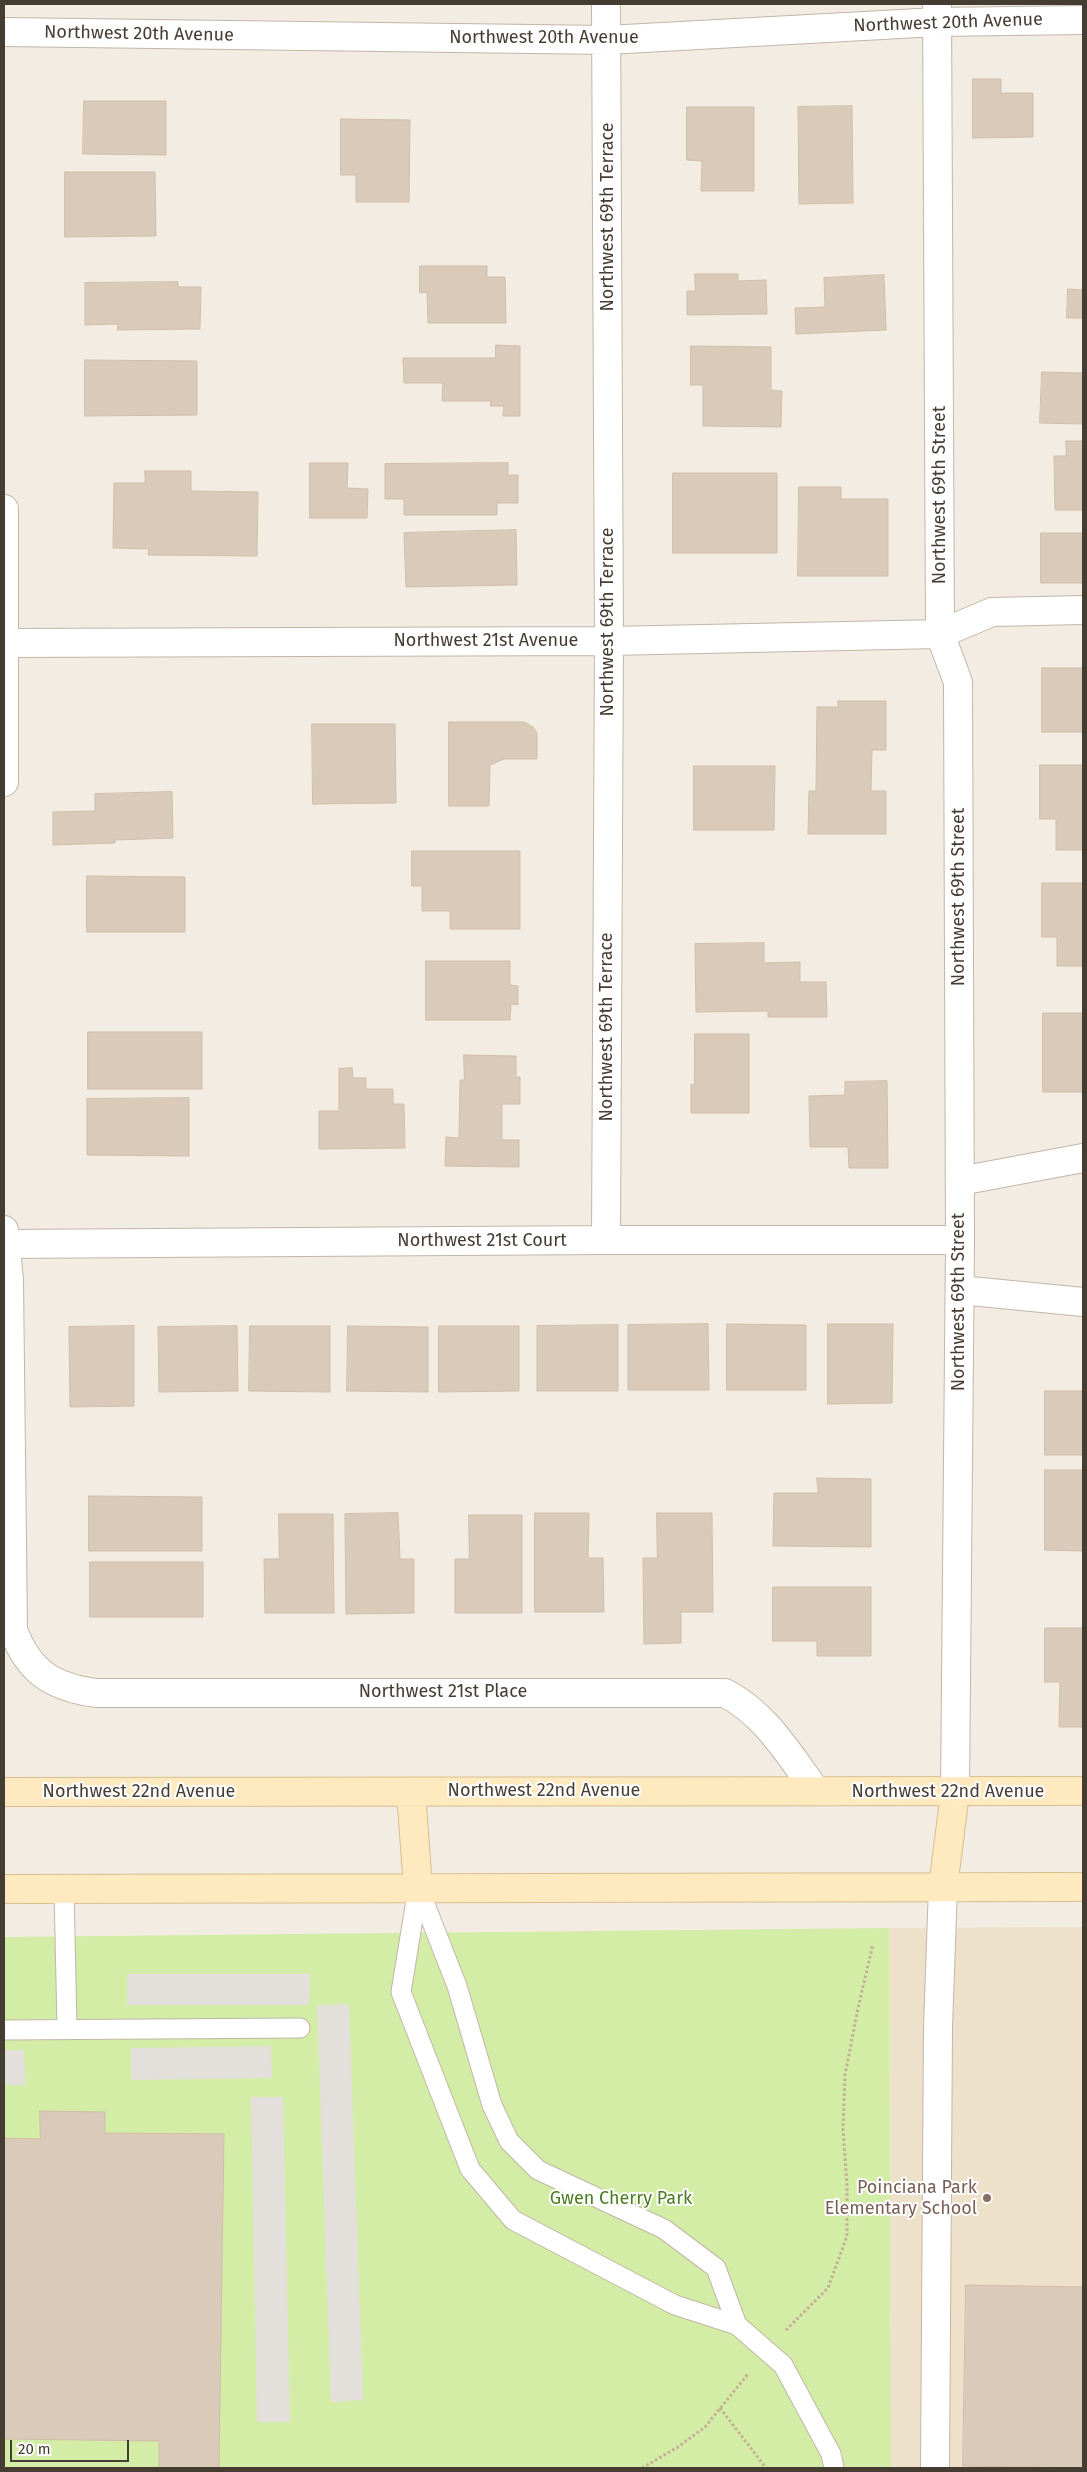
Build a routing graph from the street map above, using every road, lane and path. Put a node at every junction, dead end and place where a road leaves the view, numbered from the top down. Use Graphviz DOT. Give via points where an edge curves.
graph roads {
  1 [pos="606,4"];
  2 [pos="937,13"];
  3 [pos="1083,20"];
  4 [pos="4,32"];
  5 [pos="607,40"];
  6 [pos="4,509"];
  7 [pos="1083,610"];
  8 [pos="940,634"];
  9 [pos="608,641"];
  10 [pos="4,643"];
  11 [pos="4,782"];
  12 [pos="1083,1158"];
  13 [pos="960,1181"];
  14 [pos="4,1239"];
  15 [pos="606,1240"];
  16 [pos="960,1240"];
  17 [pos="960,1290"];
  18 [pos="1083,1302"];
  19 [pos="816,1791"];
  20 [pos="4,1792"];
  21 [pos="411,1792"];
  22 [pos="1083,1792"];
  23 [pos="955,1793"];
  24 [pos="943,1887"];
  25 [pos="1083,1887"];
  26 [pos="418,1888"];
  27 [pos="4,1889"];
  28 [pos="64,1889"];
  29 [pos="873,1944"];
  30 [pos="67,2028"];
  31 [pos="300,2028"];
  32 [pos="4,2030"];
  33 [pos="737,2325"];
  34 [pos="768,2352"];
  35 [pos="720,2408"];
  36 [pos="642,2468"];
  37 [pos="766,2468"];
  38 [pos="834,2468"];
  39 [pos="935,2468"];
  1 -- 5 [label="street, Northwest 69th Terrace"];
  2 -- 3 [label="street, Northwest 20th Avenue"];
  2 -- 5 [label="street, Northwest 20th Avenue"];
  2 -- 8 [label="street, Northwest 69th Street"];
  4 -- 5 [label="street, Northwest 20th Avenue"];
  5 -- 9 [label="street, Northwest 69th Terrace"];
  6 -- 10 [label="street"];
  7 -- 8 [label="street, Northwest 21st Avenue" via="992,612"];
  8 -- 9 [label="street, Northwest 21st Avenue"];
  8 -- 13 [label="street, Northwest 69th Street" via="958,682"];
  9 -- 10 [label="street, Northwest 21st Avenue"];
  9 -- 15 [label="street, Northwest 69th Terrace"];
  10 -- 11 [label="street"];
  12 -- 13 [label="street"];
  13 -- 16 [label="street, Northwest 69th Street"];
  14 -- 15 [label="street, Northwest 21st Court"];
  14 -- 19 [label="street, Northwest 21st Place" via="9,1280 13,1630 20,1649 33,1666 52,1681 73,1690 96,1693 725,1693 743,1702 762,1720"];
  15 -- 16 [label="street, Northwest 21st Court"];
  16 -- 17 [label="street, Northwest 69th Street"];
  17 -- 18 [label="street"];
  17 -- 23 [label="street, Northwest 69th Street"];
  19 -- 21 [label="main road, Northwest 22nd Avenue"];
  19 -- 23 [label="main road, Northwest 22nd Avenue"];
  20 -- 21 [label="main road, Northwest 22nd Avenue"];
  21 -- 26 [label="main road"];
  22 -- 23 [label="main road, Northwest 22nd Avenue"];
  23 -- 24 [label="main road"];
  24 -- 25 [label="main road"];
  24 -- 26 [label="main road"];
  24 -- 39 [label="street" via="938,2027"];
  26 -- 28 [label="main road"];
  26 -- 33 [label="lane" via="457,1986 492,2105 509,2141 538,2170 664,2229 716,2268"];
  26 -- 33 [label="lane" via="402,1992 470,2169 513,2220 675,2305"];
  27 -- 28 [label="main road"];
  28 -- 30 [label="lane"];
  29 -- 34 [label="path" via="845,2075 843,2129 847,2236 828,2288"];
  30 -- 31 [label="lane"];
  30 -- 32 [label="lane"];
  33 -- 34 [label="lane"];
  34 -- 35 [label="path"];
  34 -- 38 [label="lane" via="782,2365 831,2454"];
  35 -- 36 [label="path" via="705,2427"];
  35 -- 37 [label="path"];
}
